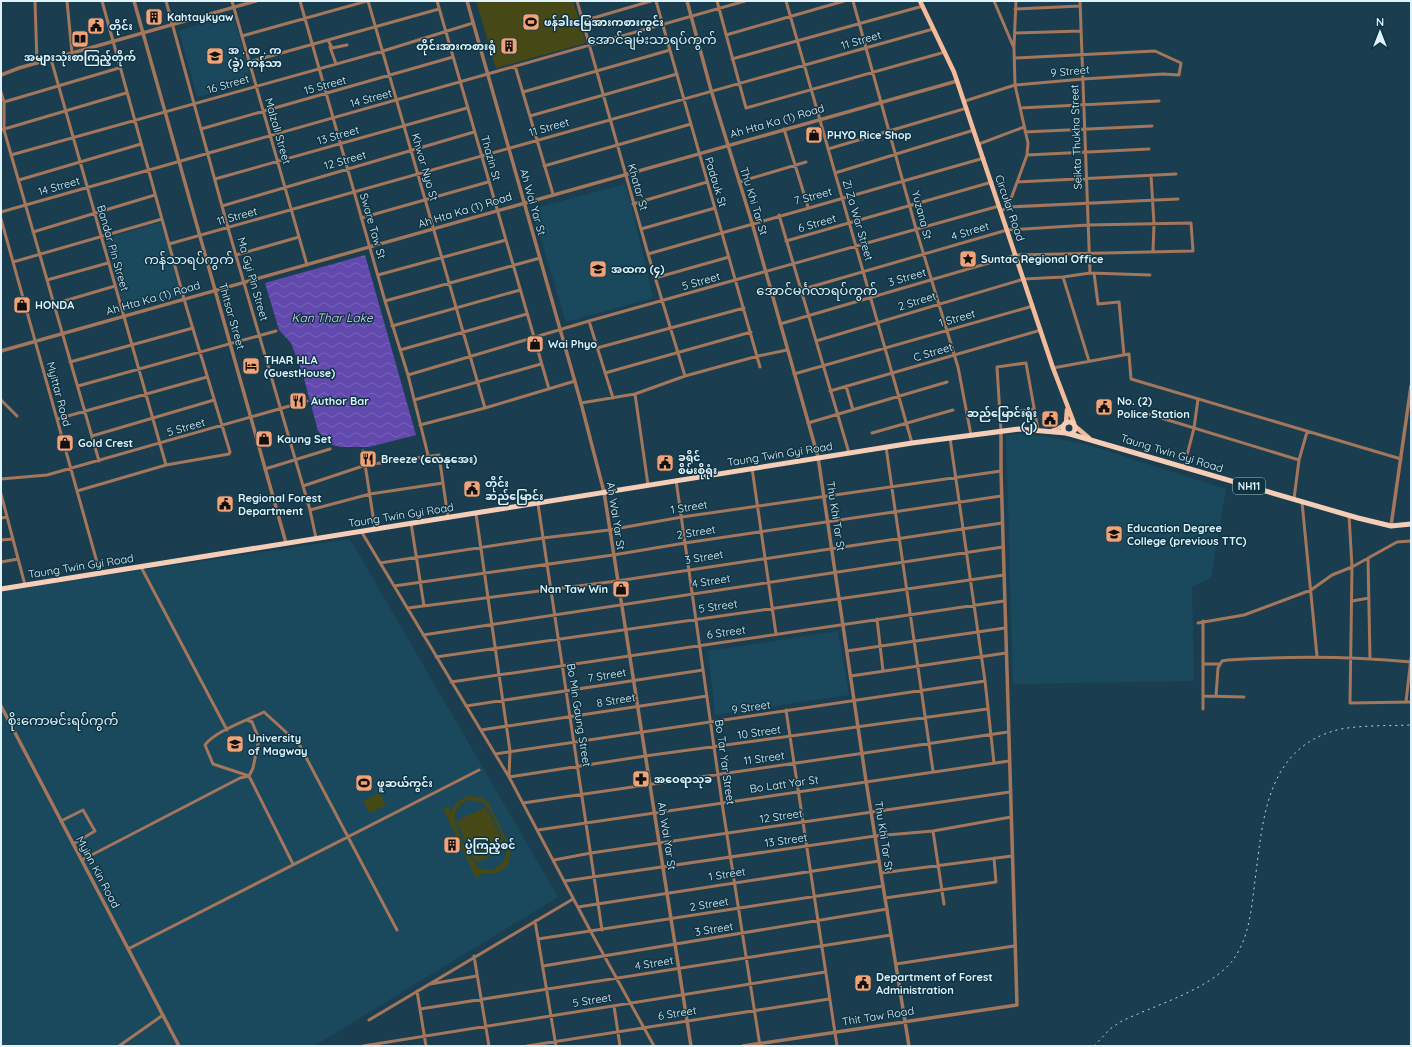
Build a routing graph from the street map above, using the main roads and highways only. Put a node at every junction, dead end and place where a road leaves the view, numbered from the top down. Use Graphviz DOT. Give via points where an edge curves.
graph roads {
  1 [pos="921,3"];
  2 [pos="1067,409"];
  3 [pos="1064,424"];
  4 [pos="1075,425"];
  5 [pos="1052,431"];
  6 [pos="1068,434"];
  7 [pos="1089,438"];
  8 [pos="1411,524"];
  9 [pos="1,589"];
  1 -- 2 [label="main road, Circular Road" via="958,81"];
  2 -- 3 [label="main road"];
  2 -- 4 [label="main road, Circular Road"];
  3 -- 4 [label="highway"];
  3 -- 5 [label="main road"];
  3 -- 6 [label="highway"];
  4 -- 6 [label="highway" via="1073,433"];
  4 -- 7 [label="main road, Circular Road"];
  5 -- 6 [label="highway, Taung Twin Gyi Road / NH11"];
  5 -- 9 [label="highway, Taung Twin Gyi Road / NH11" via="1019,429 818,457"];
  6 -- 7 [label="highway, NH11"];
  7 -- 8 [label="highway, Taung Twin Gyi Road / NH11" via="1349,515 1391,526"];
}
